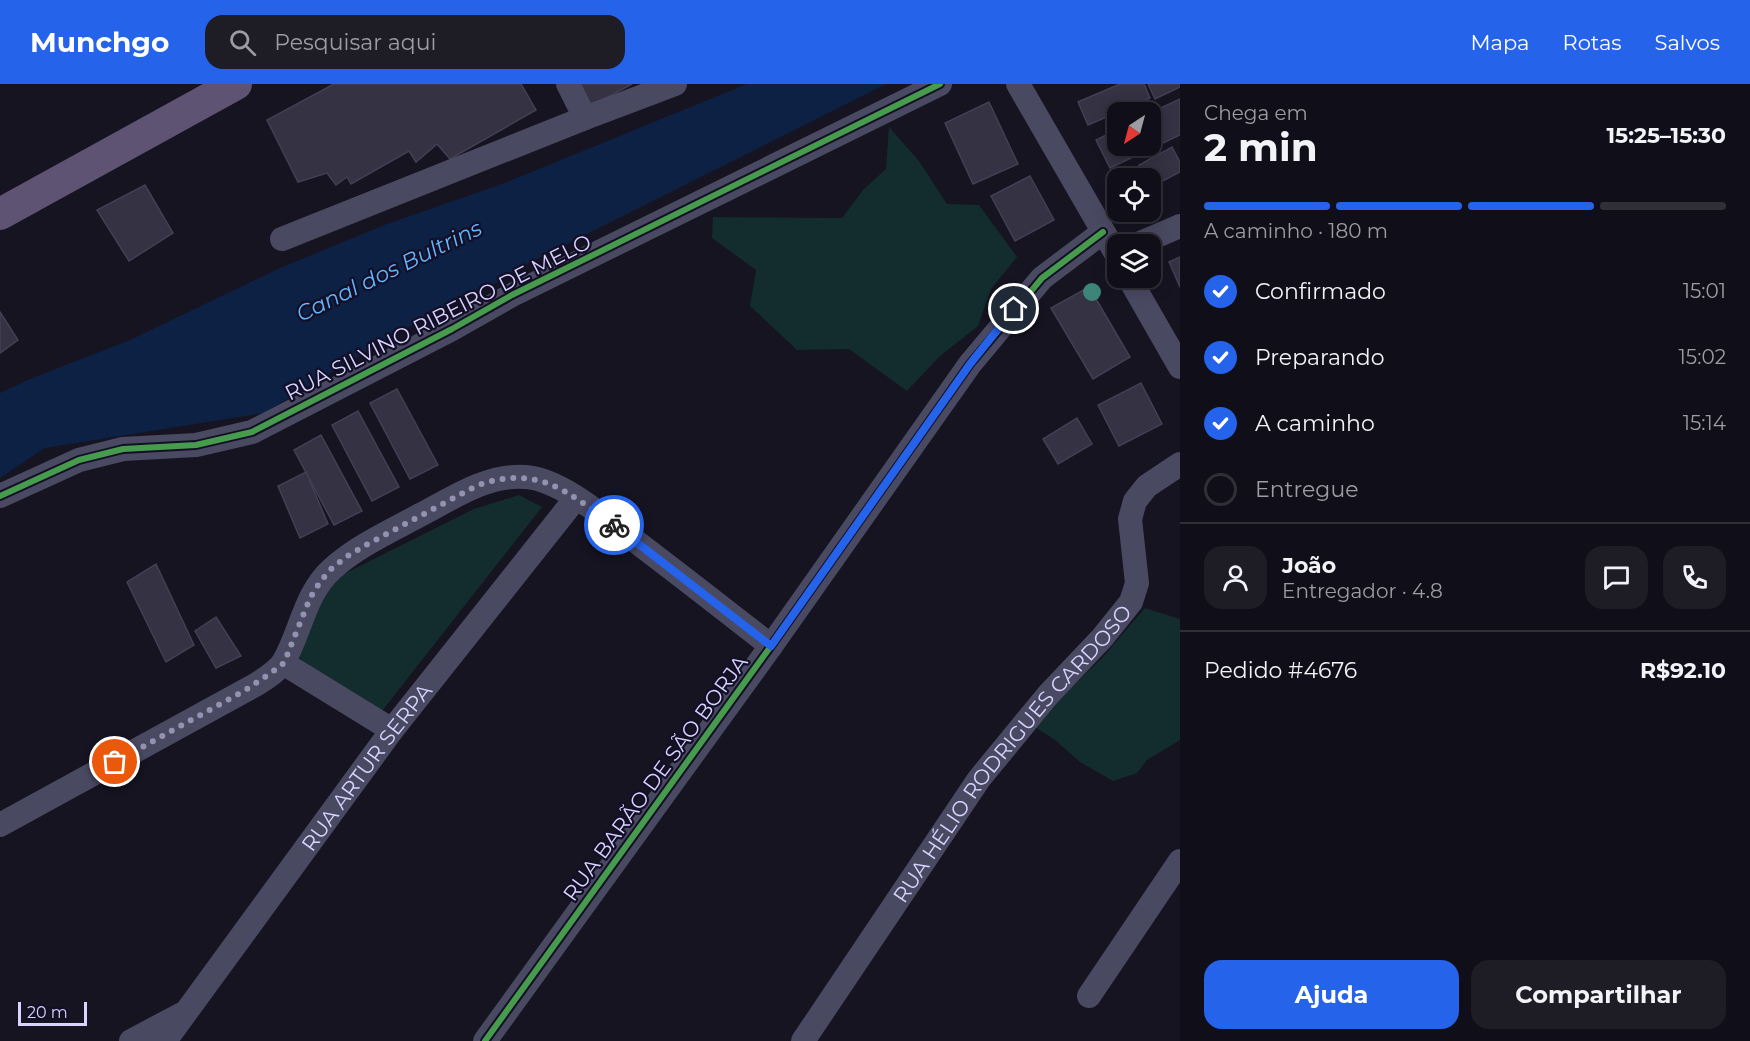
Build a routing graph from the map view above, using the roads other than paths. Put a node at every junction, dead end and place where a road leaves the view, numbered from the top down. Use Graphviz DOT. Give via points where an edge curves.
graph roads {
  1 [pos="236,84"];
  2 [pos="568,84"];
  3 [pos="675,84"];
  4 [pos="940,84"];
  5 [pos="1018,84"];
  6 [pos="585,118"];
  7 [pos="0,214"];
  8 [pos="1180,226"];
  9 [pos="1103,232"];
  10 [pos="1161,234"];
  11 [pos="1107,239"];
  12 [pos="282,240"];
  13 [pos="1135,288"];
  14 [pos="1180,367"];
  15 [pos="1180,464"];
  16 [pos="0,496"];
  17 [pos="576,498"];
  18 [pos="771,646"];
  19 [pos="284,663"];
  20 [pos="392,730"];
  21 [pos="0,825"];
  22 [pos="1180,861"];
  23 [pos="1089,996"];
  24 [pos="186,1012"];
  25 [pos="489,1039"];
  26 [pos="131,1041"];
  27 [pos="165,1041"];
  28 [pos="803,1041"];
  1 -- 7 [label="main road"];
  2 -- 6 [label="street"];
  3 -- 6 [label="street"];
  4 -- 16 [label="street, RUA SILVINO RIBEIRO DE MELO" via="512,295 252,432 196,445 123,449 79,460"];
  5 -- 9 [label="street"];
  6 -- 12 [label="street"];
  8 -- 10 [label="street"];
  9 -- 11 [label="street"];
  9 -- 18 [label="street, RUA BARÃO DE SÃO BORJA" via="1042,278 1002,324"];
  13 -- 14 [label="street"];
  15 -- 28 [label="street, RUA HÉLIO RODRIGUES CARDOSO" via="1147,486 1135,501 1130,519 1137,583 1131,602 979,779"];
  17 -- 18 [label="street"];
  17 -- 19 [label="street" via="534,479 495,480 478,485 366,545 346,557 320,582"];
  17 -- 20 [label="street, RUA ARTUR SERPA"];
  18 -- 25 [label="street, RUA BARÃO DE SÃO BORJA"];
  19 -- 20 [label="street"];
  19 -- 21 [label="street" via="244,691"];
  20 -- 24 [label="street, RUA ARTUR SERPA"];
  22 -- 23 [label="street"];
  24 -- 26 [label="street"];
  24 -- 27 [label="street, RUA ARTUR SERPA"];
}
